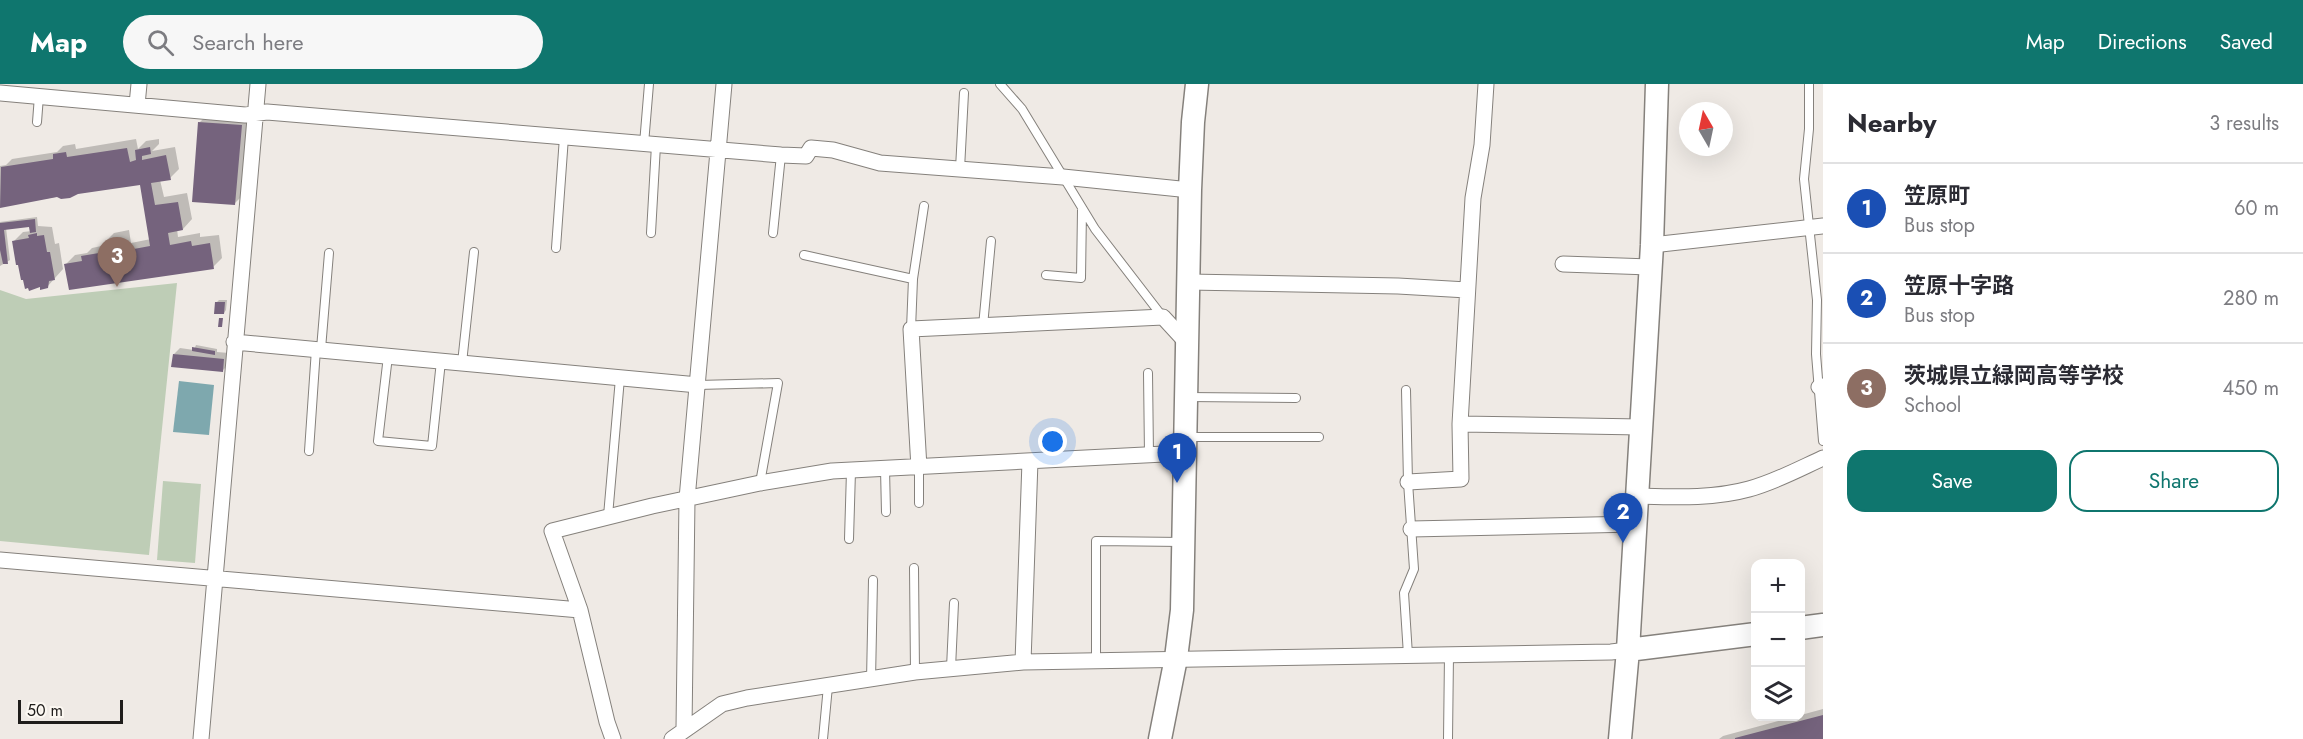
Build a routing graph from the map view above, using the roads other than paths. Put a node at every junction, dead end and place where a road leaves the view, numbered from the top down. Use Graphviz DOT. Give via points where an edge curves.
graph roads {
  1 [pos="139,84"];
  2 [pos="258,84"];
  3 [pos="649,84"];
  4 [pos="724,84"];
  5 [pos="1000,84"];
  6 [pos="1197,84"];
  7 [pos="1486,84"];
  8 [pos="1657,84"];
  9 [pos="1809,84"];
  10 [pos="0,93"];
  11 [pos="964,93"];
  12 [pos="39,96"];
  13 [pos="137,105"];
  14 [pos="255,113"];
  15 [pos="37,122"];
  16 [pos="564,137"];
  17 [pos="650,144"];
  18 [pos="718,150"];
  19 [pos="781,155"];
  20 [pos="960,169"];
  21 [pos="1062,177"];
  22 [pos="1190,190"];
  23 [pos="924,206"];
  24 [pos="1082,208"];
  25 [pos="1816,227"];
  26 [pos="651,233"];
  27 [pos="773,233"];
  28 [pos="991,241"];
  29 [pos="556,248"];
  30 [pos="474,252"];
  31 [pos="329,253"];
  32 [pos="804,255"];
  33 [pos="1651,256"];
  34 [pos="1563,264"];
  35 [pos="1046,275"];
  36 [pos="913,279"];
  37 [pos="1188,282"];
  38 [pos="1467,291"];
  39 [pos="1820,300"];
  40 [pos="1163,318"];
  41 [pos="983,326"];
  42 [pos="911,329"];
  43 [pos="234,342"];
  44 [pos="1186,342"];
  45 [pos="319,349"];
  46 [pos="388,356"];
  47 [pos="441,361"];
  48 [pos="462,363"];
  49 [pos="1148,373"];
  50 [pos="620,378"];
  51 [pos="698,385"];
  52 [pos="1821,386"];
  53 [pos="1406,390"];
  54 [pos="1186,397"];
  55 [pos="1296,398"];
  56 [pos="1461,424"];
  57 [pos="1641,427"];
  58 [pos="1319,437"];
  59 [pos="1823,441"];
  60 [pos="1185,445"];
  61 [pos="309,451"];
  62 [pos="1149,455"];
  63 [pos="1823,458"];
  64 [pos="1030,461"];
  65 [pos="919,468"];
  66 [pos="885,469"];
  67 [pos="851,471"];
  68 [pos="1408,482"];
  69 [pos="760,483"];
  70 [pos="1637,496"];
  71 [pos="687,499"];
  72 [pos="919,503"];
  73 [pos="886,512"];
  74 [pos="608,516"];
  75 [pos="1635,524"];
  76 [pos="1411,529"];
  77 [pos="849,539"];
  78 [pos="1184,542"];
  79 [pos="0,560"];
  80 [pos="914,568"];
  81 [pos="216,578"];
  82 [pos="873,580"];
  83 [pos="954,603"];
  84 [pos="580,610"];
  85 [pos="1823,626"];
  86 [pos="1805,628"];
  87 [pos="1751,635"];
  88 [pos="1628,650"];
  89 [pos="1408,655"];
  90 [pos="1449,655"];
  91 [pos="1176,658"];
  92 [pos="1096,661"];
  93 [pos="1023,662"];
  94 [pos="951,668"];
  95 [pos="915,672"];
  96 [pos="871,680"];
  97 [pos="828,686"];
  98 [pos="684,729"];
  99 [pos="201,739"];
  100 [pos="613,739"];
  101 [pos="672,739"];
  102 [pos="823,739"];
  103 [pos="1160,739"];
  104 [pos="1449,739"];
  105 [pos="1620,739"];
  1 -- 13 [label="street"];
  2 -- 14 [label="street"];
  3 -- 17 [label="lane"];
  4 -- 18 [label="street"];
  5 -- 21 [label="lane" via="1022,109"];
  6 -- 22 [label="street"];
  7 -- 38 [label="street"];
  8 -- 33 [label="street"];
  9 -- 25 [label="lane" via="1804,179"];
  10 -- 12 [label="street"];
  11 -- 20 [label="lane"];
  12 -- 13 [label="street"];
  12 -- 15 [label="lane"];
  13 -- 14 [label="street"];
  14 -- 16 [label="street"];
  14 -- 43 [label="street"];
  16 -- 17 [label="street"];
  16 -- 29 [label="lane"];
  17 -- 18 [label="street"];
  17 -- 26 [label="lane"];
  18 -- 19 [label="street"];
  18 -- 51 [label="street"];
  19 -- 20 [label="street" via="806,156 811,148 833,150 879,164"];
  19 -- 27 [label="lane"];
  20 -- 21 [label="street"];
  21 -- 22 [label="street"];
  21 -- 24 [label="lane"];
  22 -- 37 [label="street"];
  23 -- 36 [label="lane"];
  24 -- 35 [label="lane" via="1081,278"];
  24 -- 40 [label="lane"];
  25 -- 33 [label="street"];
  25 -- 39 [label="lane"];
  28 -- 41 [label="lane"];
  30 -- 48 [label="lane"];
  31 -- 45 [label="lane"];
  32 -- 36 [label="lane"];
  33 -- 34 [label="street"];
  33 -- 57 [label="street"];
  36 -- 42 [label="lane"];
  37 -- 38 [label="street"];
  37 -- 44 [label="street"];
  38 -- 56 [label="street"];
  39 -- 52 [label="lane" via="1816,354"];
  40 -- 41 [label="street"];
  40 -- 44 [label="street"];
  41 -- 42 [label="street"];
  42 -- 65 [label="street"];
  43 -- 45 [label="street"];
  43 -- 81 [label="street"];
  44 -- 54 [label="street"];
  45 -- 46 [label="street"];
  45 -- 61 [label="lane"];
  46 -- 47 [label="street"];
  46 -- 47 [label="lane" via="378,441 432,446"];
  47 -- 48 [label="street"];
  48 -- 50 [label="street"];
  49 -- 62 [label="lane"];
  50 -- 51 [label="street"];
  50 -- 74 [label="lane"];
  51 -- 69 [label="lane" via="778,383"];
  51 -- 71 [label="street"];
  52 -- 59 [label="lane"];
  53 -- 68 [label="lane"];
  54 -- 55 [label="lane"];
  54 -- 60 [label="street"];
  56 -- 57 [label="street"];
  56 -- 68 [label="street" via="1461,479"];
  57 -- 70 [label="street"];
  58 -- 60 [label="lane"];
  60 -- 62 [label="street"];
  60 -- 78 [label="street"];
  62 -- 64 [label="street"];
  63 -- 70 [label="street" via="1747,489 1685,497"];
  64 -- 65 [label="street"];
  64 -- 93 [label="street"];
  65 -- 66 [label="street"];
  65 -- 72 [label="lane"];
  66 -- 67 [label="street"];
  66 -- 73 [label="lane"];
  67 -- 69 [label="street"];
  67 -- 77 [label="lane"];
  68 -- 76 [label="lane"];
  69 -- 71 [label="street"];
  70 -- 75 [label="street"];
  71 -- 74 [label="street"];
  71 -- 98 [label="street"];
  74 -- 84 [label="street" via="552,531"];
  75 -- 76 [label="street"];
  75 -- 88 [label="street"];
  76 -- 89 [label="lane" via="1414,569 1404,593"];
  78 -- 91 [label="street"];
  78 -- 92 [label="lane" via="1096,541"];
  79 -- 81 [label="street"];
  80 -- 95 [label="lane"];
  81 -- 84 [label="street"];
  81 -- 99 [label="street"];
  82 -- 96 [label="lane"];
  83 -- 94 [label="lane"];
  84 -- 100 [label="street"];
  85 -- 86 [label="street"];
  87 -- 88 [label="street"];
  88 -- 90 [label="street"];
  88 -- 105 [label="street"];
  89 -- 90 [label="street"];
  89 -- 91 [label="street"];
  90 -- 104 [label="lane"];
  91 -- 92 [label="street"];
  91 -- 103 [label="street"];
  92 -- 93 [label="street"];
  93 -- 94 [label="street"];
  94 -- 95 [label="street"];
  95 -- 96 [label="street"];
  96 -- 97 [label="street"];
  97 -- 98 [label="street" via="722,704"];
  97 -- 102 [label="lane"];
  98 -- 101 [label="street"];
}
